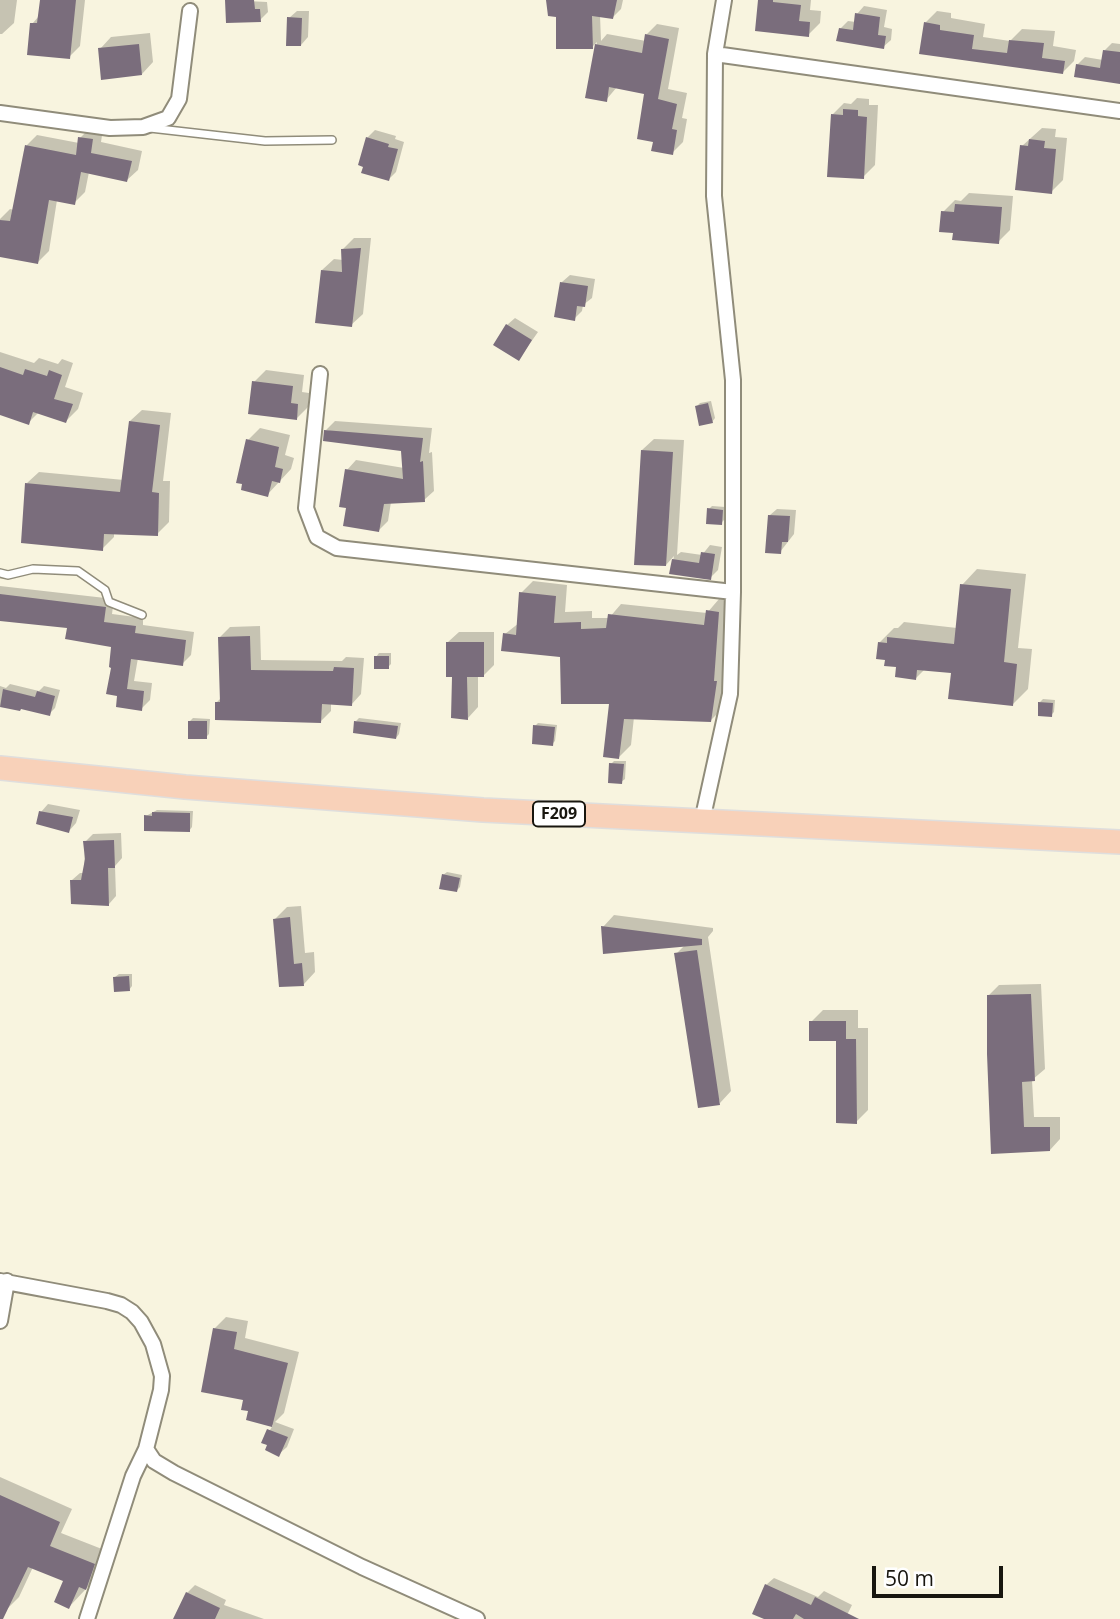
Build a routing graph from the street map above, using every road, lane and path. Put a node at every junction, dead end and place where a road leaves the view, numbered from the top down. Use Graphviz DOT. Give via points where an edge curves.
graph roads {
  1 [pos="724,0"];
  2 [pos="190,11"];
  3 [pos="715,54"];
  4 [pos="1120,111"];
  5 [pos="0,113"];
  6 [pos="143,127"];
  7 [pos="332,140"];
  8 [pos="320,373"];
  9 [pos="0,573"];
  10 [pos="733,592"];
  11 [pos="142,615"];
  12 [pos="0,768"];
  13 [pos="702,821"];
  14 [pos="1120,842"];
  15 [pos="3,1281"];
  16 [pos="0,1321"];
  17 [pos="146,1449"];
  18 [pos="87,1619"];
  19 [pos="477,1619"];
  1 -- 3 [label="street"];
  2 -- 6 [label="street" via="179,99 168,118"];
  3 -- 4 [label="street"];
  3 -- 10 [label="street" via="714,196 733,380"];
  5 -- 6 [label="street" via="110,128"];
  6 -- 7 [label="lane" via="265,141"];
  8 -- 10 [label="street" via="306,508 317,537 337,548"];
  9 -- 11 [label="lane" via="78,571 105,590 109,602"];
  10 -- 13 [label="street" via="730,695"];
  12 -- 13 [label="main road, F209" via="322,798"];
  13 -- 14 [label="main road, F209"];
  15 -- 16 [label="street"];
  15 -- 17 [label="street" via="121,1305 141,1322 162,1376"];
  17 -- 18 [label="street"];
  17 -- 19 [label="street" via="153,1461 174,1474"];
}
